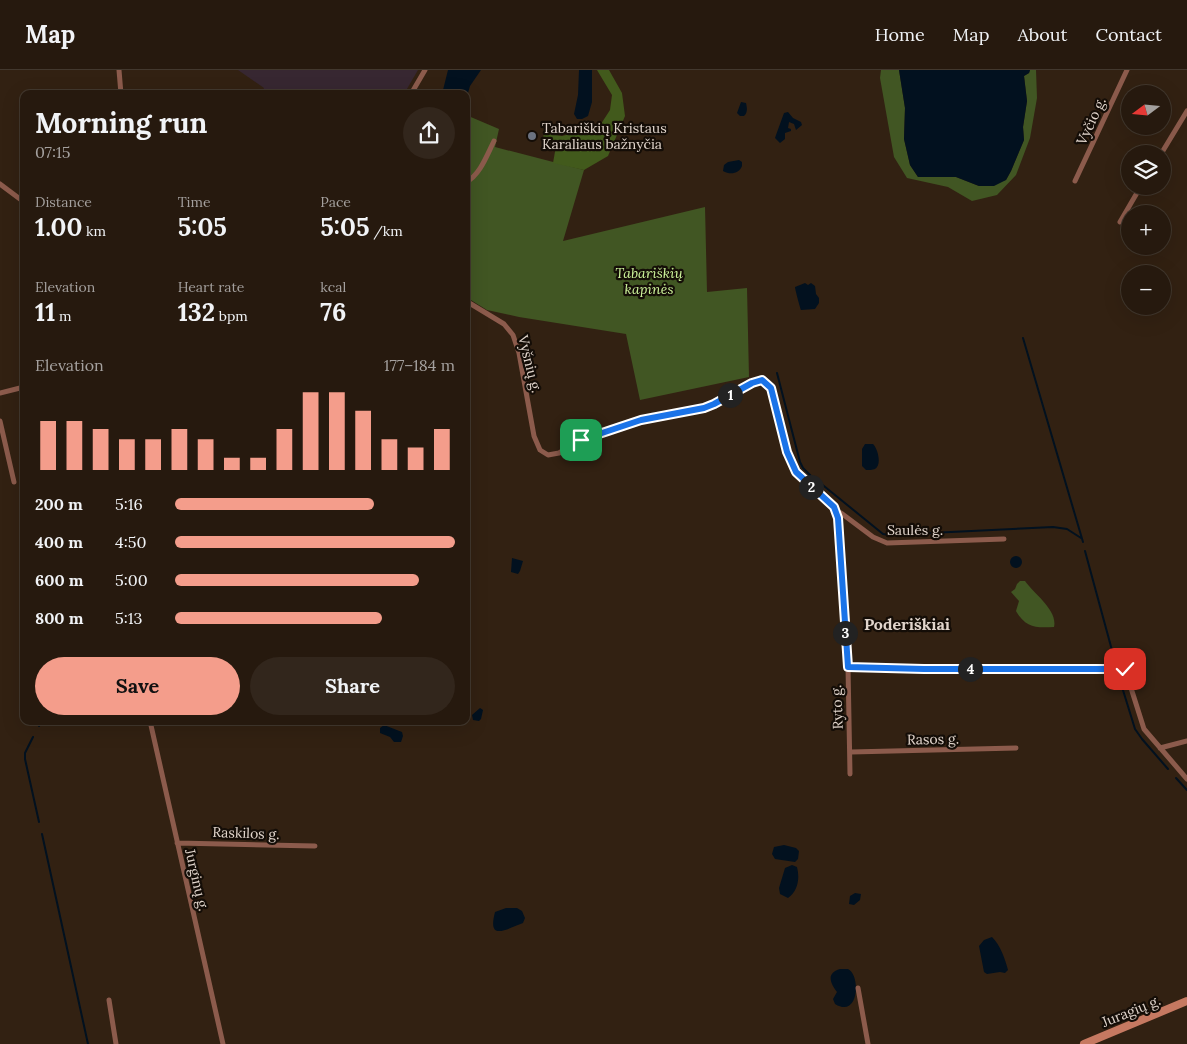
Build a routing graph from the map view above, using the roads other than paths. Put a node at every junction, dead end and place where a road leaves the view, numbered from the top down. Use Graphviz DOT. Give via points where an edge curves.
graph roads {
  1 [pos="119,70"];
  2 [pos="425,70"];
  3 [pos="1127,70"];
  4 [pos="121,90"];
  5 [pos="413,90"];
  6 [pos="1187,111"];
  7 [pos="494,141"];
  8 [pos="1166,145"];
  9 [pos="470,180"];
  10 [pos="1075,181"];
  11 [pos="0,184"];
  12 [pos="1136,195"];
  13 [pos="20,199"];
  14 [pos="1120,222"];
  15 [pos="470,303"];
  16 [pos="20,388"];
  17 [pos="0,393"];
  18 [pos="0,421"];
  19 [pos="544,453"];
  20 [pos="14,482"];
  21 [pos="836,512"];
  22 [pos="1004,539"];
  23 [pos="848,667"];
  24 [pos="151,725"];
  25 [pos="1187,741"];
  26 [pos="1016,748"];
  27 [pos="1160,748"];
  28 [pos="851,752"];
  29 [pos="850,774"];
  30 [pos="1187,779"];
  31 [pos="177,843"];
  32 [pos="314,846"];
  33 [pos="858,988"];
  34 [pos="109,1000"];
  35 [pos="1187,1001"];
  36 [pos="116,1044"];
  37 [pos="223,1044"];
  38 [pos="868,1044"];
  39 [pos="1084,1044"];
  1 -- 4 [label="street"];
  2 -- 5 [label="street"];
  3 -- 10 [label="street, Vyčio g."];
  6 -- 8 [label="street"];
  7 -- 9 [label="street"];
  11 -- 13 [label="street"];
  12 -- 14 [label="street"];
  15 -- 19 [label="street, Vyšnių g." via="504,324 513,335 534,436"];
  16 -- 17 [label="street"];
  18 -- 20 [label="street"];
  19 -- 21 [label="street, Saulės g." via="559,453 581,440 628,424 704,408 762,380 771,388 787,452 796,472"];
  21 -- 22 [label="street, Saulės g." via="841,512 873,537 887,543"];
  21 -- 23 [label="street, Ryto g."];
  23 -- 27 [label="street" via="1125,669 1141,722"];
  23 -- 28 [label="street, Ryto g."];
  24 -- 31 [label="street, Jurginų g."];
  25 -- 27 [label="street"];
  26 -- 28 [label="street, Rasos g."];
  27 -- 30 [label="street"];
  28 -- 29 [label="street, Ryto g."];
  31 -- 32 [label="street, Raskilos g."];
  31 -- 37 [label="street, Jurginų g."];
  33 -- 38 [label="street"];
  34 -- 36 [label="street"];
  35 -- 39 [label="main road, Juragių g."];
}
